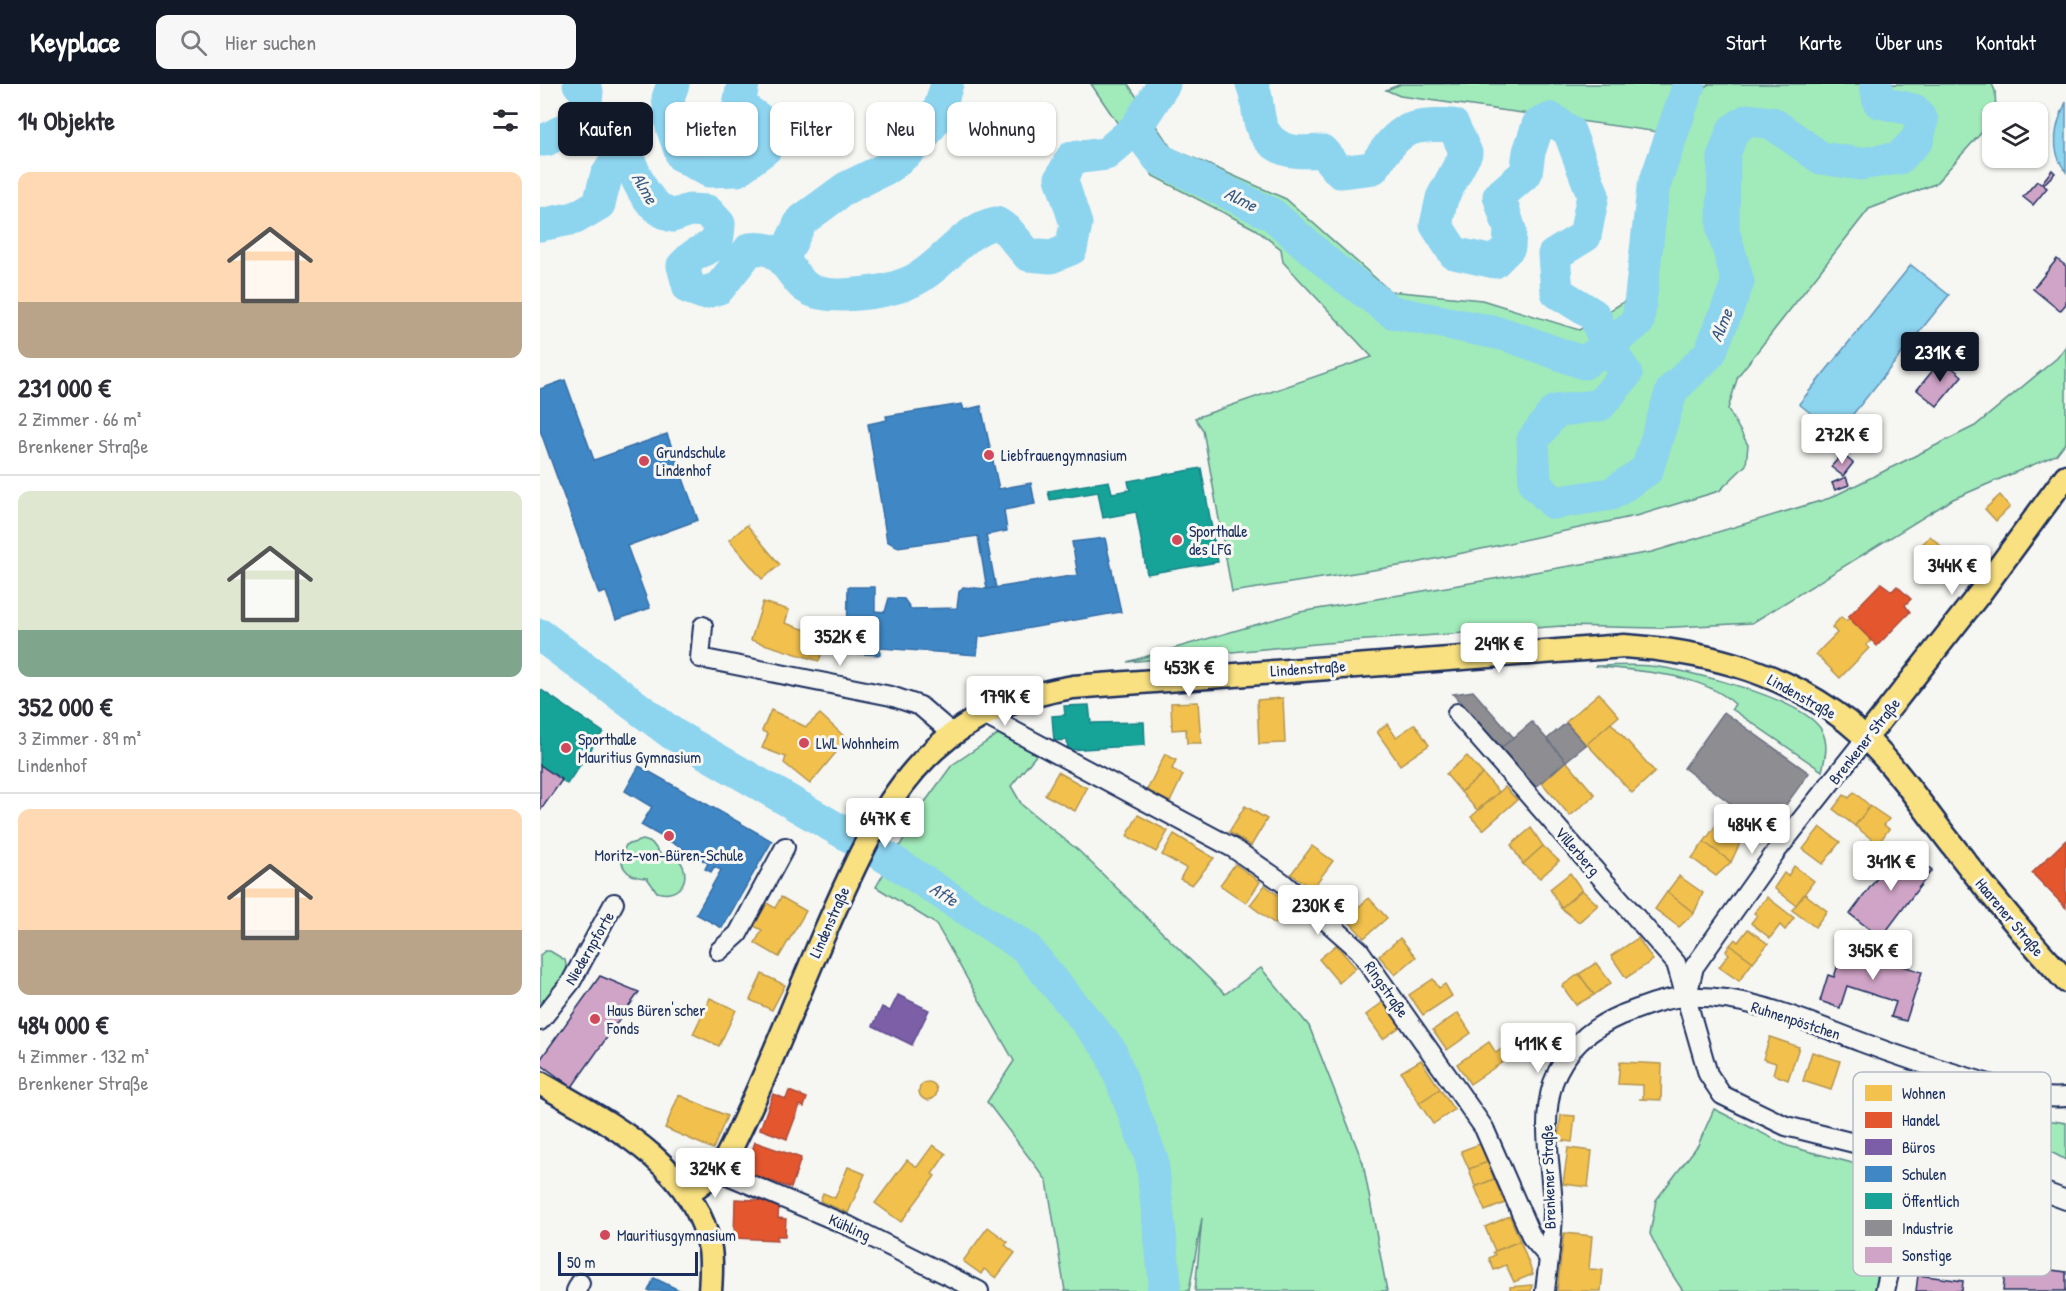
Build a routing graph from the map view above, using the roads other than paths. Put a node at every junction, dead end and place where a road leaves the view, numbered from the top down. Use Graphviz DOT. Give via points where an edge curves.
graph roads {
  1 [pos="2066,476"];
  2 [pos="703,626"];
  3 [pos="1457,713"];
  4 [pos="984,715"];
  5 [pos="953,734"];
  6 [pos="1866,738"];
  7 [pos="785,847"];
  8 [pos="614,903"];
  9 [pos="719,951"];
  10 [pos="2066,981"];
  11 [pos="1687,997"];
  12 [pos="540,1021"];
  13 [pos="1950,1072"];
  14 [pos="540,1083"];
  15 [pos="2066,1097"];
  16 [pos="2051,1098"];
  17 [pos="1853,1143"];
  18 [pos="718,1171"];
  19 [pos="687,1194"];
  20 [pos="2051,1194"];
  21 [pos="2066,1200"];
  22 [pos="1549,1257"];
  23 [pos="1888,1276"];
  24 [pos="710,1291"];
  25 [pos="979,1291"];
  26 [pos="1545,1291"];
  27 [pos="1885,1291"];
  1 -- 6 [label="main road, Brenkener Straße"];
  2 -- 5 [label="street" via="700,658 891,696 920,706"];
  3 -- 11 [label="street, Villerberg" via="1676,963"];
  4 -- 5 [label="main road, Lindenstraße"];
  4 -- 6 [label="main road, Lindenstraße" via="1013,701 1073,687 1624,646 1705,656 1764,675 1836,712"];
  4 -- 22 [label="street, Ringstraße" via="1233,848 1282,882 1359,950 1484,1128 1532,1238"];
  5 -- 18 [label="main road, Lindenstraße" via="925,758 885,808 851,873 737,1137"];
  6 -- 10 [label="main road, Haarener Straße" via="2016,926"];
  6 -- 11 [label="street, Brenkener Straße" via="1775,853 1694,967"];
  7 -- 9 [label="street" via="738,934"];
  8 -- 12 [label="street, Niedernpforte" via="571,982"];
  11 -- 13 [label="street, Ruhnenpöstchen" via="1770,1008"];
  11 -- 17 [label="street" via="1708,1074 1722,1095 1786,1126"];
  11 -- 22 [label="street, Brenkener Straße" via="1656,1001 1611,1019 1582,1037 1562,1063 1546,1115 1553,1211"];
  14 -- 19 [label="main road" via="626,1135 657,1160"];
  15 -- 16 [label="street, Ruhnenpöstchen"];
  18 -- 19 [label="main road, Lindenstraße"];
  18 -- 25 [label="street, Kühling" via="849,1226"];
  19 -- 24 [label="main road" via="709,1244"];
  20 -- 21 [label="street"];
  22 -- 26 [label="street"];
  23 -- 27 [label="street"];
}
